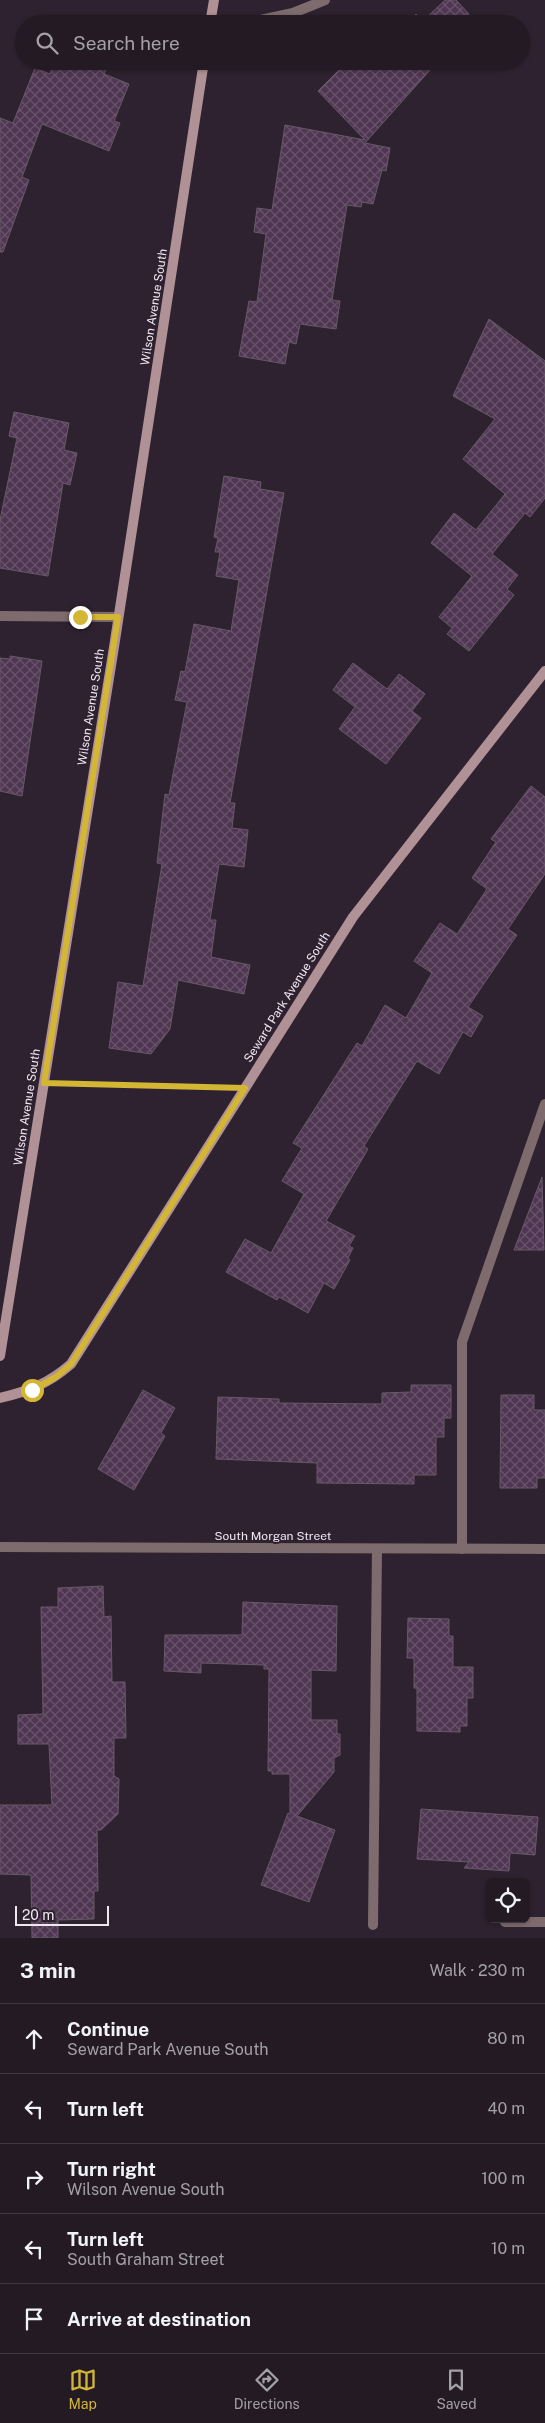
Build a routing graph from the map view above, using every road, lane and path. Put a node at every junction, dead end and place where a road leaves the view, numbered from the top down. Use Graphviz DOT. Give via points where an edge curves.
graph roads {
  1 [pos="214,0"];
  2 [pos="325,0"];
  3 [pos="212,15"];
  4 [pos="280,15"];
  5 [pos="203,70"];
  6 [pos="0,616"];
  7 [pos="118,617"];
  8 [pos="545,670"];
  9 [pos="44,1083"];
  10 [pos="245,1088"];
  11 [pos="545,1104"];
  12 [pos="0,1356"];
  13 [pos="0,1398"];
  14 [pos="0,1547"];
  15 [pos="377,1549"];
  16 [pos="462,1549"];
  17 [pos="545,1549"];
  18 [pos="530,1922"];
  19 [pos="545,1922"];
  20 [pos="372,1925"];
  1 -- 3 [label="main road"];
  2 -- 4 [label="street"];
  5 -- 7 [label="main road, Wilson Avenue South"];
  6 -- 7 [label="street"];
  7 -- 9 [label="main road, Wilson Avenue South"];
  8 -- 10 [label="main road, Seward Park Avenue South" via="352,917"];
  9 -- 10 [label="path"];
  9 -- 12 [label="main road, Wilson Avenue South"];
  10 -- 13 [label="main road, Seward Park Avenue South" via="71,1364 32,1390"];
  11 -- 16 [label="street" via="462,1342"];
  14 -- 15 [label="street, South Morgan Street"];
  15 -- 16 [label="street, South Morgan Street"];
  15 -- 20 [label="street"];
  16 -- 17 [label="street, South Morgan Street"];
  18 -- 19 [label="street"];
}
